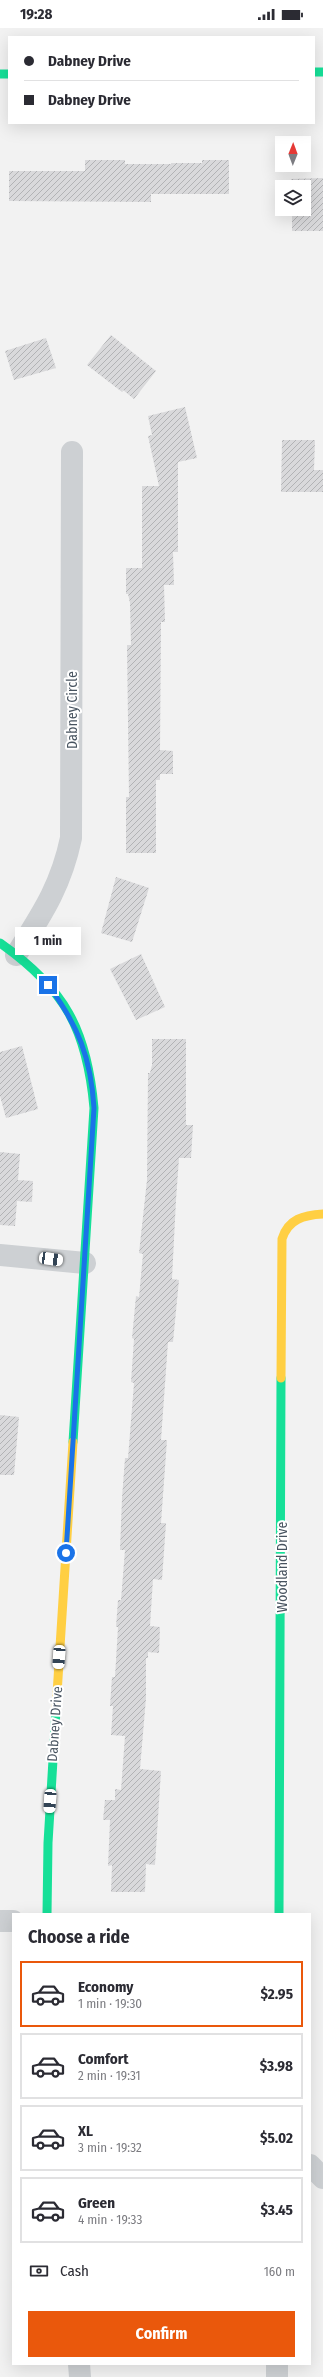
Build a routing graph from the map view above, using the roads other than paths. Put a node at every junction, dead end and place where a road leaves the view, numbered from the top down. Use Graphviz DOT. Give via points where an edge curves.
graph roads {
  1 [pos="72,452"];
  2 [pos="8,949"];
  3 [pos="323,1214"];
  4 [pos="0,1255"];
  5 [pos="85,1263"];
  6 [pos="47,1913"];
  7 [pos="279,1913"];
  8 [pos="0,1921"];
  9 [pos="12,1921"];
  10 [pos="79,2365"];
  11 [pos="277,2365"];
  12 [pos="80,2377"];
  13 [pos="277,2377"];
  1 -- 2 [label="street, Dabney Circle" via="71,838 61,878 53,895"];
  2 -- 5 [label="street, Dabney Drive" via="41,975 62,1003 82,1042 89,1064 93,1086 94,1121"];
  3 -- 7 [label="street, Woodland Drive" via="307,1214 291,1223 287,1226 282,1239"];
  4 -- 5 [label="street"];
  5 -- 6 [label="street, Dabney Drive" via="48,1843"];
  8 -- 9 [label="street"];
  10 -- 12 [label="street"];
  11 -- 13 [label="street"];
}
